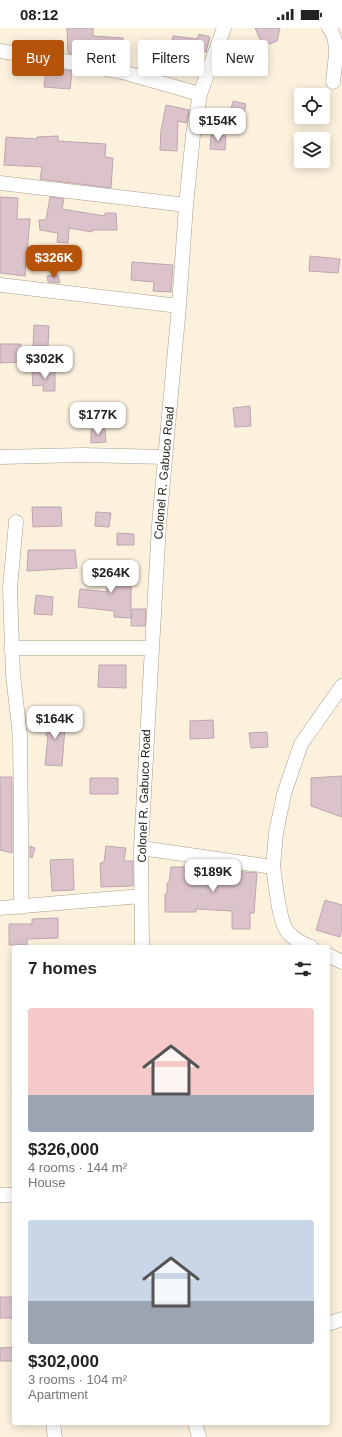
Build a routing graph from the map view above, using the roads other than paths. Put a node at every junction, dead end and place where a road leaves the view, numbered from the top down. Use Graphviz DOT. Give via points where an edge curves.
graph roads {
  1 [pos="224,28"];
  2 [pos="329,28"];
  3 [pos="0,52"];
  4 [pos="333,82"];
  5 [pos="200,94"];
  6 [pos="0,183"];
  7 [pos="186,205"];
  8 [pos="0,285"];
  9 [pos="179,306"];
  10 [pos="0,457"];
  11 [pos="165,457"];
  12 [pos="16,522"];
  13 [pos="12,648"];
  14 [pos="152,648"];
  15 [pos="342,686"];
  16 [pos="141,848"];
  17 [pos="273,866"];
  18 [pos="141,896"];
  19 [pos="21,907"];
  20 [pos="0,908"];
  21 [pos="142,945"];
  22 [pos="307,945"];
  23 [pos="330,956"];
  24 [pos="342,962"];
  25 [pos="0,1195"];
  26 [pos="12,1195"];
  27 [pos="342,1319"];
  28 [pos="330,1323"];
  29 [pos="53,1425"];
  30 [pos="196,1425"];
  31 [pos="55,1437"];
  32 [pos="199,1437"];
  1 -- 5 [label="street, Colonel R. Gabuco Road"];
  2 -- 4 [label="street" via="335,41"];
  3 -- 5 [label="street" via="126,73"];
  5 -- 7 [label="street, Colonel R. Gabuco Road"];
  6 -- 7 [label="street"];
  7 -- 9 [label="street, Colonel R. Gabuco Road"];
  8 -- 9 [label="street"];
  9 -- 11 [label="street, Colonel R. Gabuco Road"];
  10 -- 11 [label="street"];
  11 -- 14 [label="street, Colonel R. Gabuco Road"];
  12 -- 13 [label="street" via="10,588"];
  13 -- 14 [label="street"];
  13 -- 19 [label="street" via="20,736"];
  14 -- 16 [label="street, Colonel R. Gabuco Road"];
  15 -- 17 [label="street" via="301,744 293,764 276,833"];
  16 -- 17 [label="street"];
  16 -- 18 [label="street, Colonel R. Gabuco Road"];
  17 -- 22 [label="street" via="281,916 286,930"];
  18 -- 19 [label="street"];
  18 -- 21 [label="street, Colonel R. Gabuco Road"];
  19 -- 20 [label="street"];
  23 -- 24 [label="street"];
  25 -- 26 [label="street"];
  27 -- 28 [label="street"];
  29 -- 31 [label="street"];
  30 -- 32 [label="street"];
}
